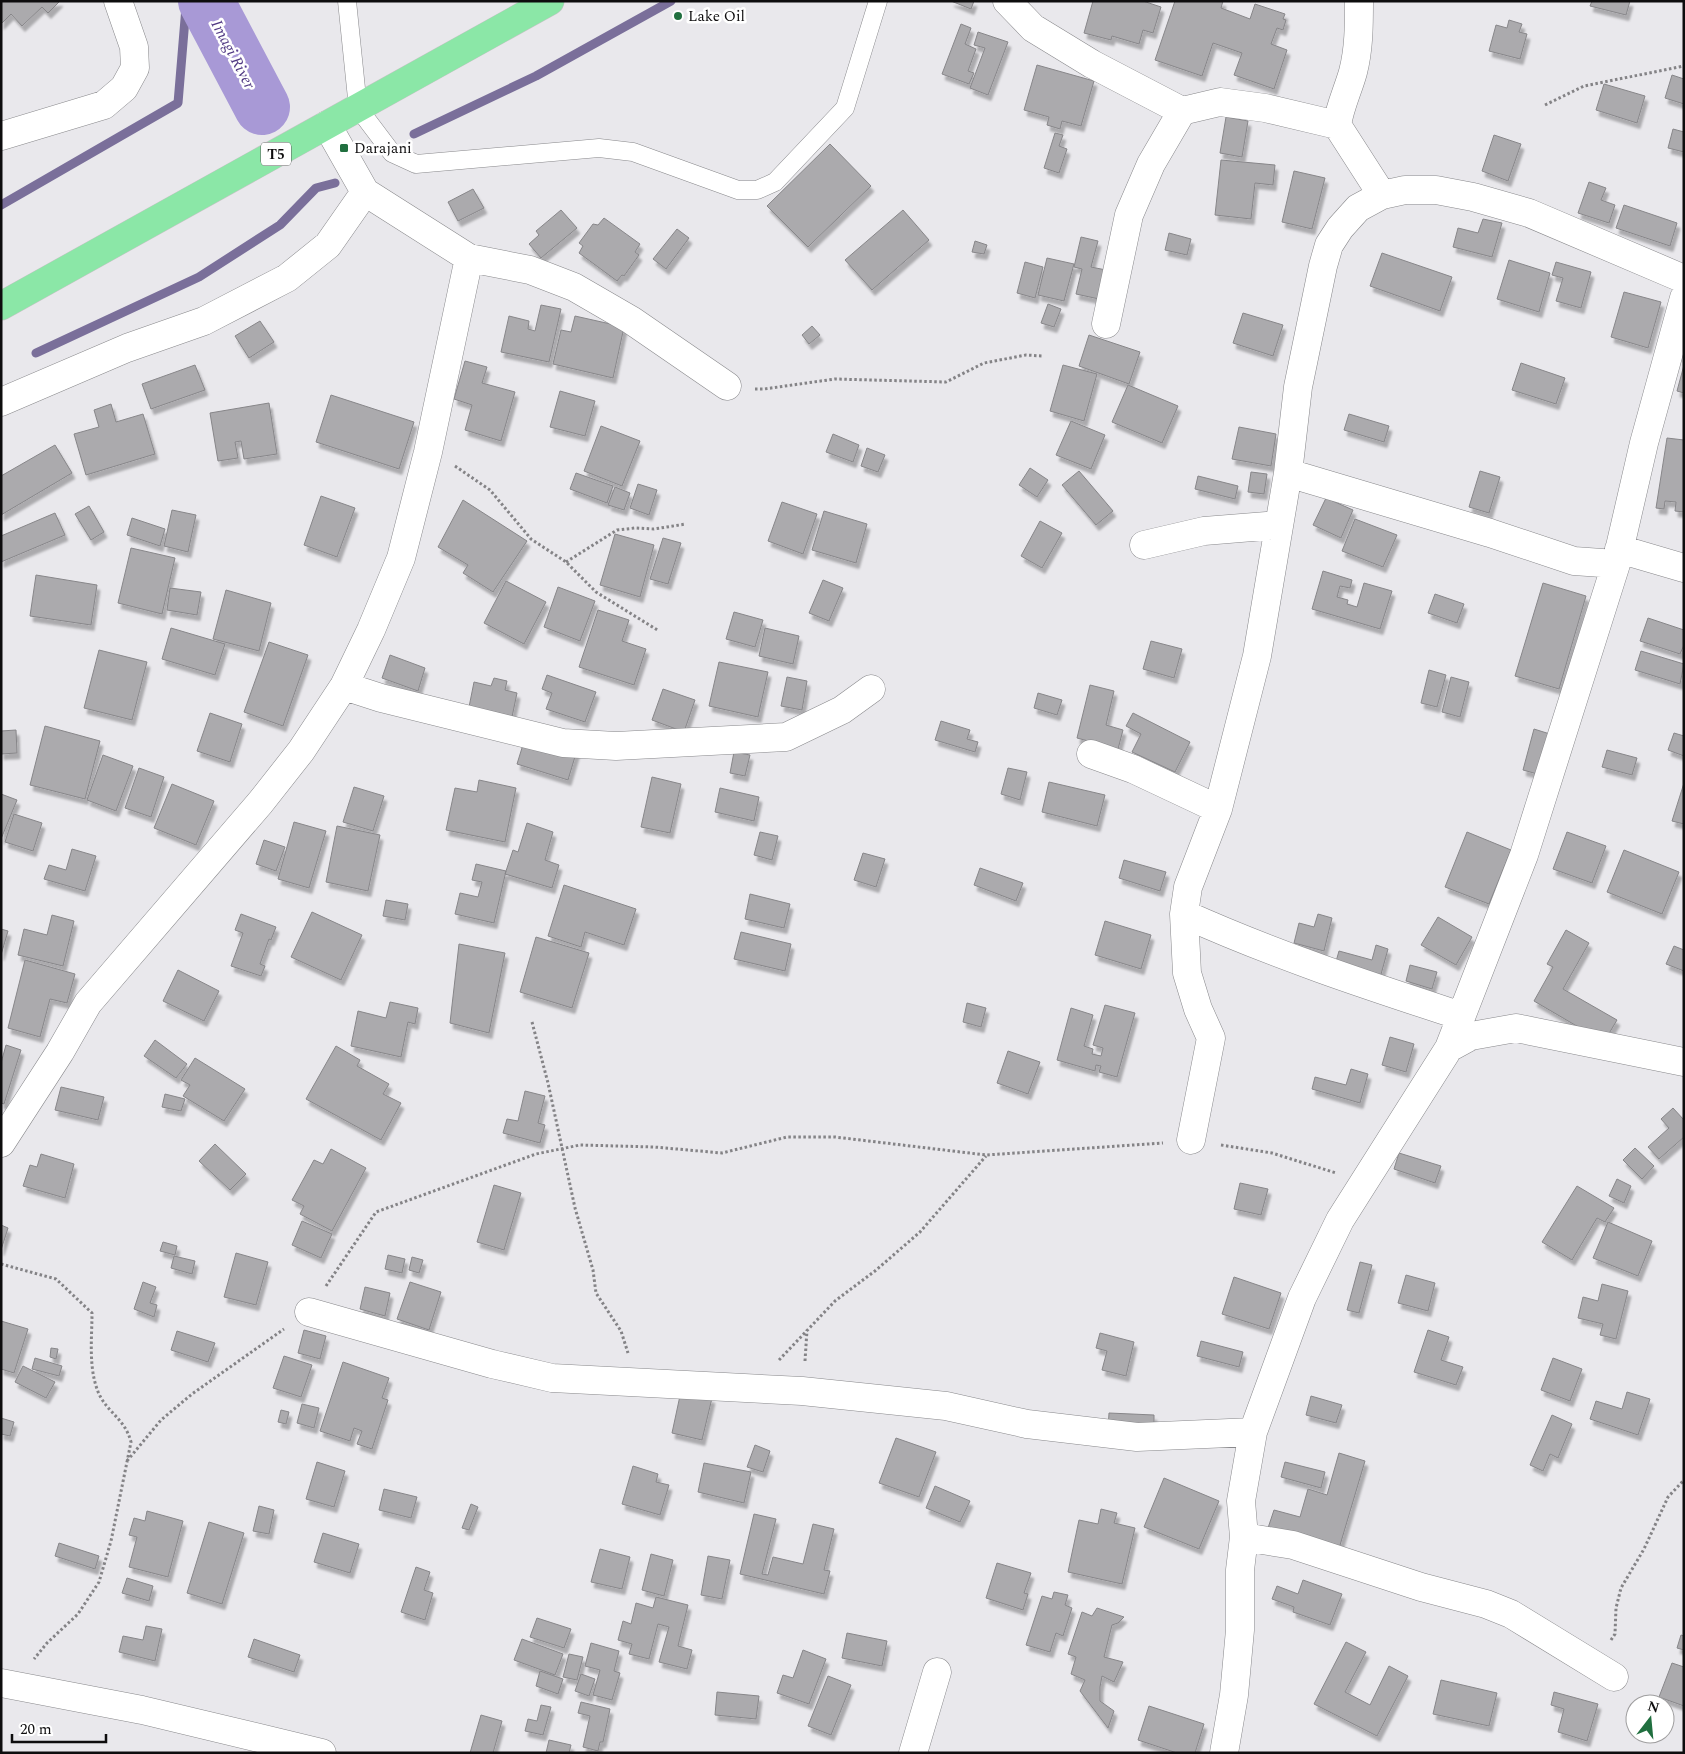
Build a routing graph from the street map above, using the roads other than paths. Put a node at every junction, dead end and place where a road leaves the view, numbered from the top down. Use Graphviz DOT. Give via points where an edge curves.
graph roads {
  1 [pos="118,1"];
  2 [pos="347,1"];
  3 [pos="550,1"];
  4 [pos="878,1"];
  5 [pos="1007,1"];
  6 [pos="1359,1"];
  7 [pos="358,108"];
  8 [pos="1182,112"];
  9 [pos="327,125"];
  10 [pos="1337,125"];
  11 [pos="1,136"];
  12 [pos="365,192"];
  13 [pos="1382,195"];
  14 [pos="469,258"];
  15 [pos="1684,279"];
  16 [pos="1684,298"];
  17 [pos="1,306"];
  18 [pos="1106,324"];
  19 [pos="727,386"];
  20 [pos="1,402"];
  21 [pos="1288,473"];
  22 [pos="1278,525"];
  23 [pos="1144,545"];
  24 [pos="1618,556"];
  25 [pos="1684,568"];
  26 [pos="344,686"];
  27 [pos="871,689"];
  28 [pos="1091,754"];
  29 [pos="1218,810"];
  30 [pos="1184,914"];
  31 [pos="1461,1016"];
  32 [pos="1449,1048"];
  33 [pos="1684,1062"];
  34 [pos="1191,1140"];
  35 [pos="1,1143"];
  36 [pos="309,1312"];
  37 [pos="1253,1432"];
  38 [pos="1244,1537"];
  39 [pos="937,1672"];
  40 [pos="1605,1672"];
  41 [pos="6,1685"];
  42 [pos="322,1753"];
  43 [pos="913,1753"];
  44 [pos="1224,1753"];
  1 -- 11 [label="street" via="134,47 135,68 124,88 104,105"];
  2 -- 7 [label="lane"];
  3 -- 7 [label="highway, T5"];
  4 -- 7 [label="lane" via="845,108 775,182 757,190 738,190 633,152 599,148 416,164 392,153"];
  5 -- 8 [label="street" via="1032,28"];
  6 -- 10 [label="street" via="1359,32 1352,72"];
  7 -- 9 [label="highway, T5"];
  8 -- 10 [label="street" via="1220,102 1265,108"];
  8 -- 18 [label="street" via="1151,164 1129,215"];
  9 -- 12 [label="street"];
  9 -- 17 [label="highway, T5"];
  10 -- 13 [label="street"];
  12 -- 14 [label="street"];
  12 -- 20 [label="street" via="328,245 286,278 204,321 128,348"];
  13 -- 15 [label="street" via="1405,190 1436,190 1503,204"];
  13 -- 21 [label="street" via="1358,208 1329,245 1298,387"];
  14 -- 19 [label="street" via="530,270 574,287 631,320"];
  14 -- 26 [label="street" via="402,558"];
  16 -- 24 [label="street" via="1644,443"];
  21 -- 22 [label="street"];
  21 -- 24 [label="street" via="1574,561"];
  22 -- 23 [label="street" via="1204,531"];
  22 -- 29 [label="street" via="1257,656"];
  24 -- 25 [label="street"];
  24 -- 31 [label="street" via="1524,855"];
  26 -- 27 [label="street" via="563,744 616,746 786,737 842,710"];
  26 -- 35 [label="street" via="301,751 260,803 88,1002"];
  28 -- 29 [label="street"];
  29 -- 30 [label="street" via="1188,887"];
  30 -- 31 [label="street" via="1318,969"];
  30 -- 34 [label="street" via="1187,973 1210,1038"];
  31 -- 32 [label="street"];
  32 -- 33 [label="street" via="1471,1036 1516,1028"];
  32 -- 37 [label="street" via="1340,1220 1302,1298"];
  36 -- 37 [label="street" via="552,1378 754,1387 946,1406 1027,1424 1137,1438"];
  37 -- 38 [label="street" via="1241,1501"];
  38 -- 40 [label="street" via="1293,1545 1421,1587 1486,1604 1511,1614"];
  38 -- 44 [label="street" via="1235,1686"];
  39 -- 43 [label="street"];
  41 -- 42 [label="street" via="142,1710"];
}
